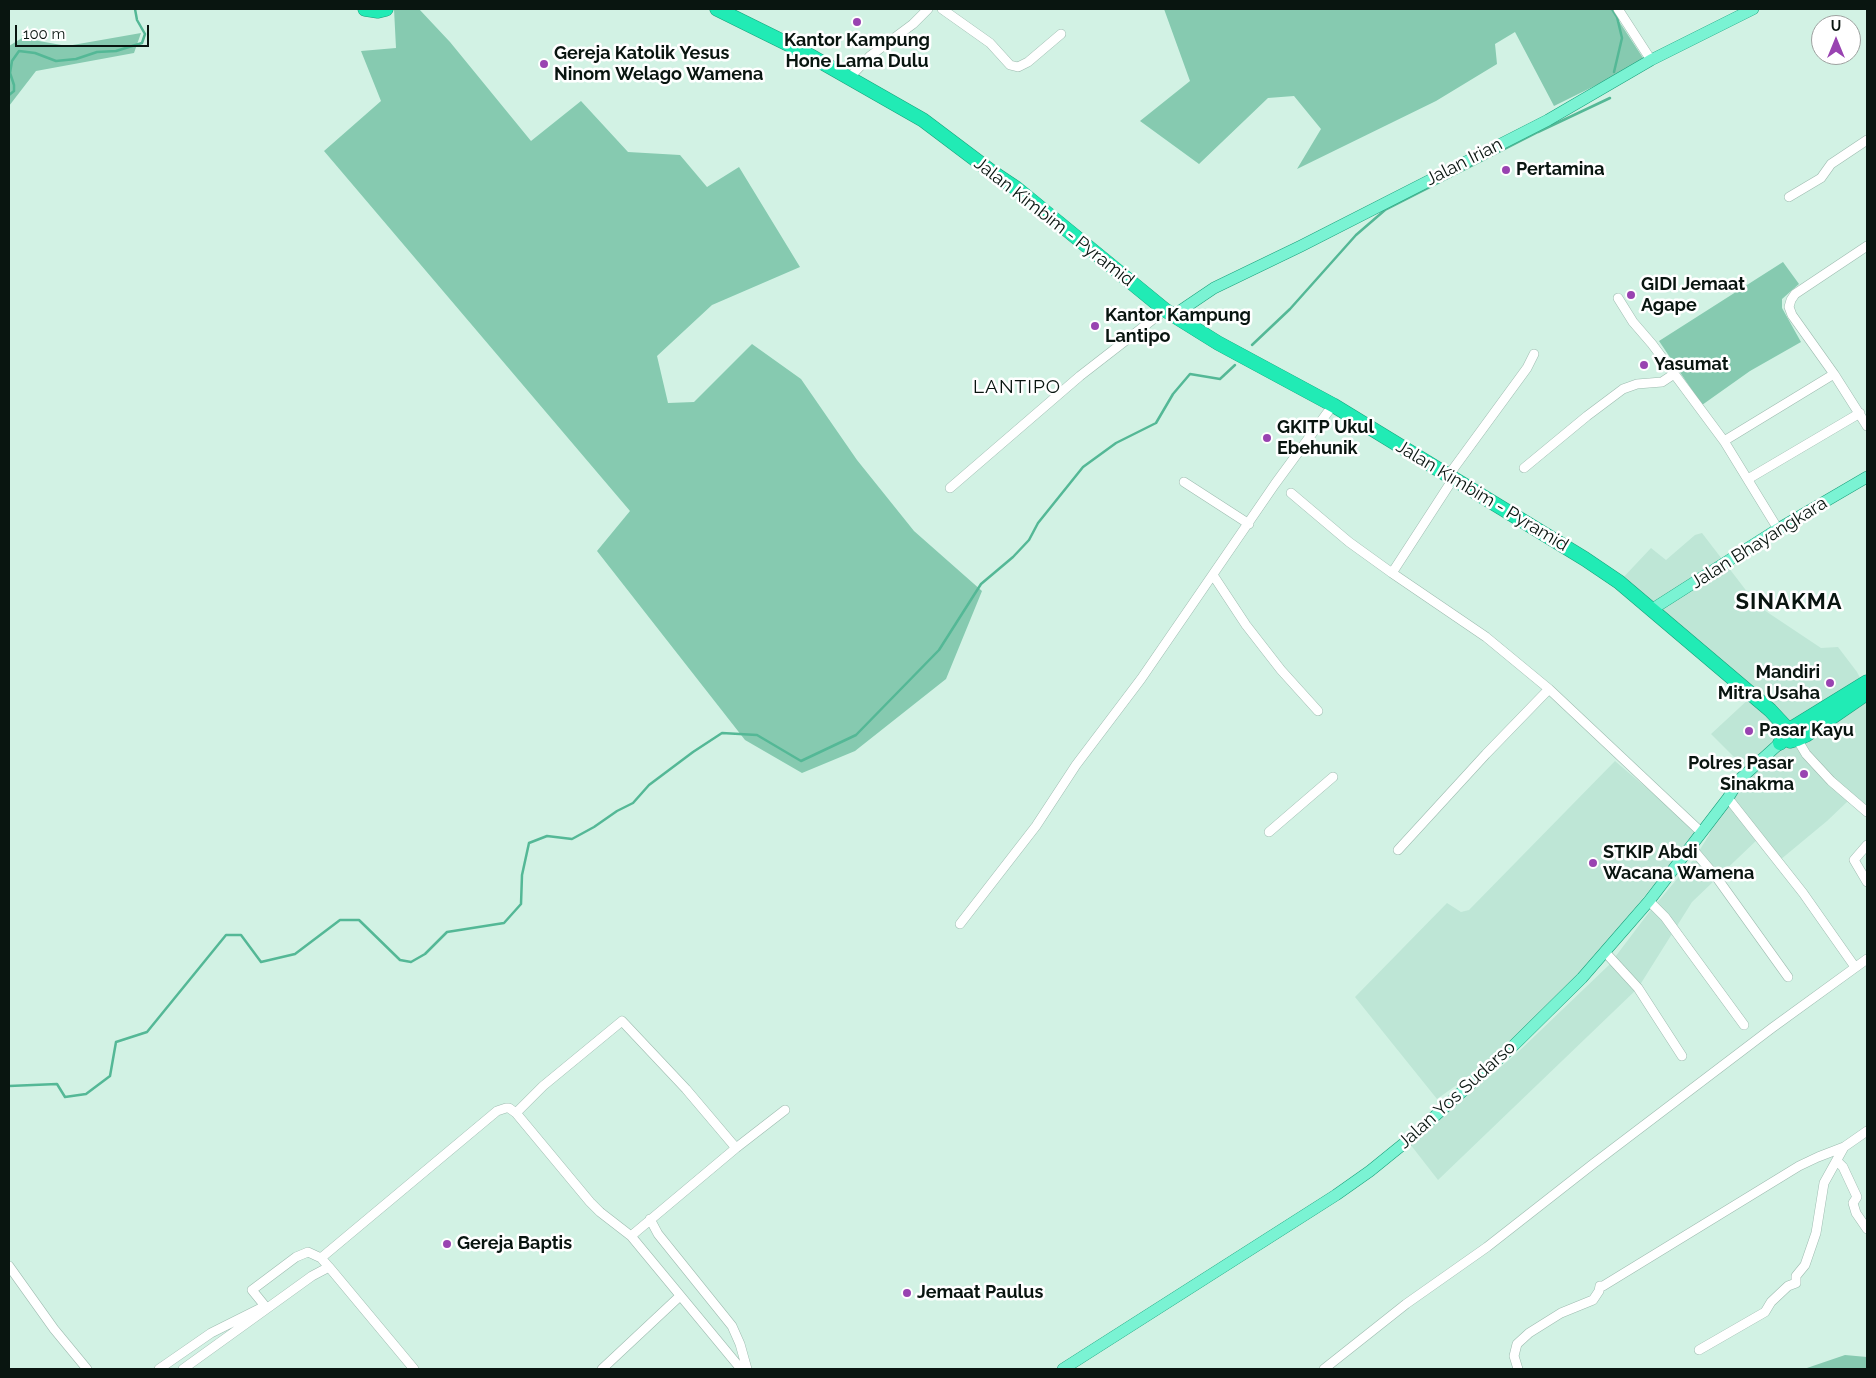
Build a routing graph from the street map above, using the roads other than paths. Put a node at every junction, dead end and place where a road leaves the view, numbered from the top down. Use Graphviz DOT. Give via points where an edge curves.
graph roads {
  1 [pos="365,9"];
  2 [pos="386,9"];
  3 [pos="717,9"];
  4 [pos="928,9"];
  5 [pos="942,9"];
  6 [pos="1618,9"];
  7 [pos="1753,9"];
  8 [pos="1062,34"];
  9 [pos="1652,60"];
  10 [pos="850,77"];
  11 [pos="1867,140"];
  12 [pos="1789,196"];
  13 [pos="1867,246"];
  14 [pos="1618,298"];
  15 [pos="1170,312"];
  16 [pos="1534,354"];
  17 [pos="1674,374"];
  18 [pos="1834,374"];
  19 [pos="1333,405"];
  20 [pos="1860,413"];
  21 [pos="1867,426"];
  22 [pos="1724,441"];
  23 [pos="1524,468"];
  24 [pos="1450,477"];
  25 [pos="1867,477"];
  26 [pos="1748,479"];
  27 [pos="1184,482"];
  28 [pos="950,488"];
  29 [pos="1291,493"];
  30 [pos="1249,524"];
  31 [pos="1778,529"];
  32 [pos="1392,573"];
  33 [pos="1213,575"];
  34 [pos="1651,610"];
  35 [pos="1867,682"];
  36 [pos="1549,689"];
  37 [pos="1867,693"];
  38 [pos="1318,711"];
  39 [pos="1793,735"];
  40 [pos="1780,742"];
  41 [pos="1333,777"];
  42 [pos="1728,798"];
  43 [pos="1867,812"];
  44 [pos="1269,832"];
  45 [pos="1701,832"];
  46 [pos="1867,845"];
  47 [pos="1690,846"];
  48 [pos="1398,850"];
  49 [pos="1867,882"];
  50 [pos="1649,901"];
  51 [pos="960,924"];
  52 [pos="1605,952"];
  53 [pos="1867,959"];
  54 [pos="1855,967"];
  55 [pos="1788,977"];
  56 [pos="1744,1026"];
  57 [pos="1682,1056"];
  58 [pos="785,1110"];
  59 [pos="516,1113"];
  60 [pos="1867,1131"];
  61 [pos="1844,1147"];
  62 [pos="736,1148"];
  63 [pos="1837,1161"];
  64 [pos="650,1219"];
  65 [pos="1867,1229"];
  66 [pos="631,1236"];
  67 [pos="321,1258"];
  68 [pos="9,1266"];
  69 [pos="329,1267"];
  70 [pos="680,1296"];
  71 [pos="1699,1350"];
  72 [pos="87,1369"];
  73 [pos="159,1369"];
  74 [pos="183,1369"];
  75 [pos="414,1369"];
  76 [pos="602,1369"];
  77 [pos="741,1369"];
  78 [pos="747,1369"];
  79 [pos="1063,1369"];
  80 [pos="1324,1369"];
  81 [pos="1518,1369"];
  1 -- 2 [label="highway"];
  3 -- 10 [label="highway, Jalan Kimbim - Pyramid"];
  4 -- 10 [label="street" via="870,56"];
  5 -- 8 [label="street" via="990,43 1010,66 1028,62"];
  6 -- 9 [label="street"];
  7 -- 9 [label="main road, Jalan Irian"];
  9 -- 15 [label="main road, Jalan Irian" via="1548,120"];
  10 -- 15 [label="highway, Jalan Kimbim - Pyramid" via="923,120 1016,188"];
  11 -- 12 [label="street" via="1831,164 1821,178"];
  13 -- 18 [label="street" via="1804,288 1791,300 1789,307"];
  14 -- 17 [label="street"];
  15 -- 19 [label="highway, Jalan Kimbim - Pyramid"];
  15 -- 28 [label="street" via="1080,376"];
  16 -- 24 [label="street"];
  17 -- 22 [label="street"];
  17 -- 23 [label="street" via="1662,382 1623,389"];
  18 -- 20 [label="street"];
  18 -- 22 [label="street"];
  19 -- 24 [label="highway, Jalan Kimbim - Pyramid"];
  19 -- 30 [label="street"];
  20 -- 21 [label="street"];
  20 -- 26 [label="street"];
  22 -- 26 [label="street"];
  24 -- 32 [label="street"];
  24 -- 34 [label="highway, Jalan Kimbim - Pyramid" via="1586,559"];
  25 -- 31 [label="main road, Jalan Bhayangkara"];
  26 -- 31 [label="street"];
  27 -- 30 [label="street"];
  29 -- 32 [label="street"];
  30 -- 33 [label="street"];
  31 -- 34 [label="main road, Jalan Bhayangkara"];
  32 -- 36 [label="street" via="1486,637"];
  33 -- 38 [label="street" via="1246,625"];
  33 -- 51 [label="street" via="1036,826"];
  34 -- 39 [label="highway, Jalan Kimbim - Pyramid" via="1770,710"];
  35 -- 39 [label="highway, Jalan Yos Sudarso"];
  36 -- 45 [label="street"];
  36 -- 48 [label="street"];
  37 -- 39 [label="highway, Jalan Yos Sudarso"];
  39 -- 40 [label="highway, Jalan Yos Sudarso"];
  39 -- 43 [label="street" via="1831,781"];
  40 -- 42 [label="main road, Jalan Yos Sudarso" via="1747,772"];
  41 -- 44 [label="street"];
  42 -- 45 [label="main road, Jalan Yos Sudarso"];
  42 -- 54 [label="street" via="1803,893"];
  45 -- 47 [label="main road, Jalan Yos Sudarso"];
  46 -- 49 [label="street" via="1854,860"];
  47 -- 50 [label="main road, Jalan Yos Sudarso"];
  47 -- 55 [label="street"];
  50 -- 52 [label="main road, Jalan Yos Sudarso"];
  50 -- 56 [label="street" via="1665,917"];
  52 -- 57 [label="street" via="1638,988"];
  52 -- 79 [label="main road, Jalan Yos Sudarso" via="1511,1048 1370,1171"];
  53 -- 54 [label="street"];
  54 -- 80 [label="street"];
  58 -- 62 [label="street"];
  59 -- 62 [label="street" via="582,1052 622,1021"];
  59 -- 66 [label="street" via="590,1202"];
  59 -- 67 [label="street" via="506,1108 498,1111"];
  60 -- 61 [label="street"];
  61 -- 63 [label="street"];
  61 -- 81 [label="street" via="1799,1166 1600,1286 1593,1300 1560,1313 1529,1333 1517,1344 1514,1356"];
  62 -- 64 [label="street"];
  63 -- 65 [label="street" via="1857,1197 1853,1203 1856,1213"];
  63 -- 71 [label="street" via="1824,1183 1816,1233 1805,1265 1796,1276 1796,1283 1788,1286 1765,1312"];
  64 -- 66 [label="street"];
  64 -- 78 [label="street" via="658,1234 732,1326"];
  66 -- 70 [label="street"];
  67 -- 69 [label="street"];
  67 -- 73 [label="street" via="308,1252 296,1257 252,1290 265,1306 211,1333"];
  68 -- 72 [label="street"];
  69 -- 74 [label="street"];
  69 -- 75 [label="street"];
  70 -- 76 [label="street"];
  70 -- 77 [label="street"];
}
